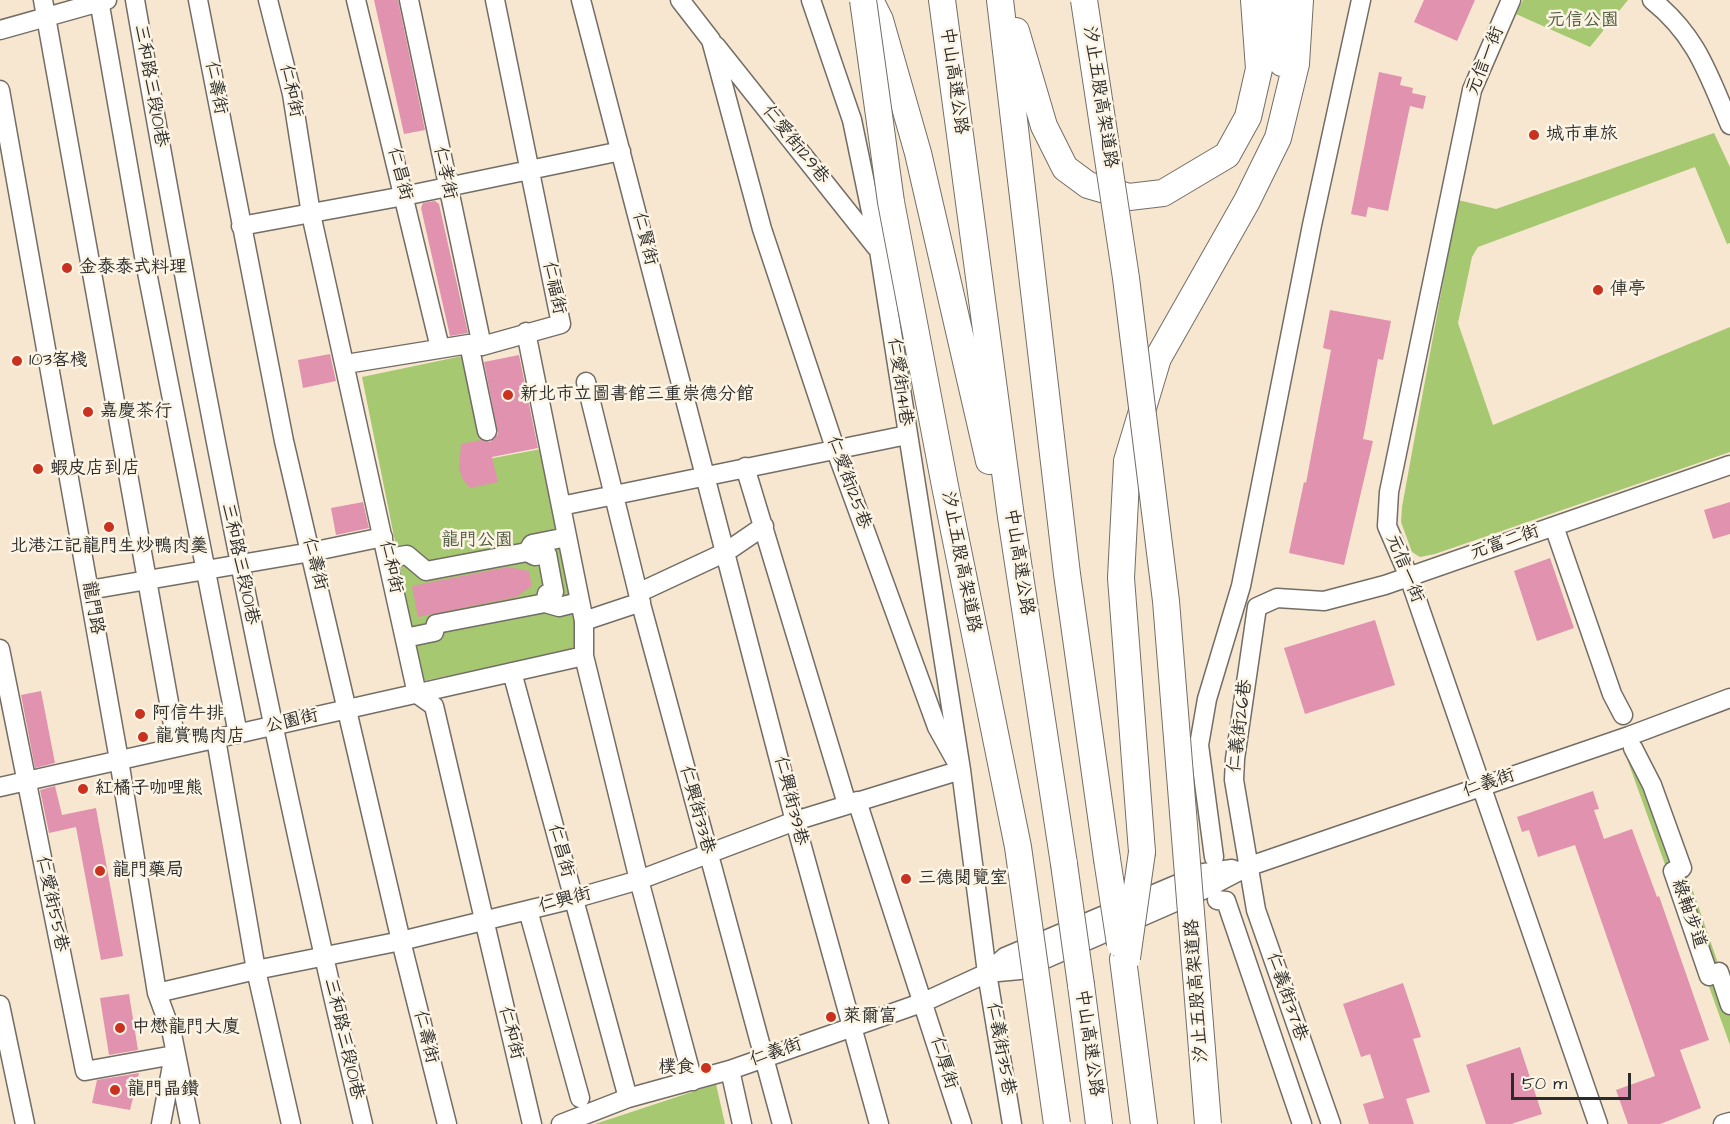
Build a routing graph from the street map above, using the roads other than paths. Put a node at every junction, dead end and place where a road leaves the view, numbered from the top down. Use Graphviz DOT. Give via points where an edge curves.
graph roads {
  1 [pos="135,0"];
  2 [pos="198,0"];
  3 [pos="268,0"];
  4 [pos="356,0"];
  5 [pos="409,0"];
  6 [pos="495,0"];
  7 [pos="581,0"];
  8 [pos="680,0"];
  9 [pos="811,0"];
  10 [pos="863,0"];
  11 [pos="870,0"];
  12 [pos="942,0"];
  13 [pos="1000,0"];
  14 [pos="1007,0"];
  15 [pos="1084,0"];
  16 [pos="1254,0"];
  17 [pos="1278,0"];
  18 [pos="1300,0"];
  19 [pos="1362,0"];
  20 [pos="1511,0"];
  21 [pos="1653,0"];
  22 [pos="102,1"];
  23 [pos="45,9"];
  24 [pos="0,30"];
  25 [pos="711,40"];
  26 [pos="0,90"];
  27 [pos="1730,125"];
  28 [pos="621,151"];
  29 [pos="1266,164"];
  30 [pos="529,169"];
  31 [pos="447,188"];
  32 [pos="404,196"];
  33 [pos="311,214"];
  34 [pos="241,226"];
  35 [pos="879,250"];
  36 [pos="526,332"];
  37 [pos="475,345"];
  38 [pos="440,348"];
  39 [pos="346,364"];
  40 [pos="586,382"];
  41 [pos="487,431"];
  42 [pos="907,435"];
  43 [pos="835,448"];
  44 [pos="1730,465"];
  45 [pos="745,467"];
  46 [pos="705,477"];
  47 [pos="614,495"];
  48 [pos="561,506"];
  49 [pos="764,526"];
  50 [pos="1557,535"];
  51 [pos="383,537"];
  52 [pos="567,537"];
  53 [pos="311,552"];
  54 [pos="527,552"];
  55 [pos="726,552"];
  56 [pos="388,558"];
  57 [pos="239,564"];
  58 [pos="206,570"];
  59 [pos="1409,577"];
  60 [pos="148,580"];
  61 [pos="89,590"];
  62 [pos="639,597"];
  63 [pos="1277,598"];
  64 [pos="579,602"];
  65 [pos="545,603"];
  66 [pos="584,621"];
  67 [pos="405,638"];
  68 [pos="0,649"];
  69 [pos="584,656"];
  70 [pos="1033,663"];
  71 [pos="512,672"];
  72 [pos="417,694"];
  73 [pos="1730,698"];
  74 [pos="349,709"];
  75 [pos="1623,715"];
  76 [pos="272,726"];
  77 [pos="238,734"];
  78 [pos="216,739"];
  79 [pos="177,747"];
  80 [pos="1633,748"];
  81 [pos="119,760"];
  82 [pos="961,770"];
  83 [pos="25,781"];
  84 [pos="0,787"];
  85 [pos="1481,787"];
  86 [pos="852,802"];
  87 [pos="795,821"];
  88 [pos="708,855"];
  89 [pos="1214,857"];
  90 [pos="1247,867"];
  91 [pos="639,880"];
  92 [pos="573,899"];
  93 [pos="1217,900"];
  94 [pos="528,910"];
  95 [pos="483,922"];
  96 [pos="401,942"];
  97 [pos="323,957"];
  98 [pos="1124,962"];
  99 [pos="256,970"];
  100 [pos="987,973"];
  101 [pos="157,993"];
  102 [pos="924,1002"];
  103 [pos="0,1005"];
  104 [pos="1730,1005"];
  105 [pos="852,1028"];
  106 [pos="174,1055"];
  107 [pos="764,1056"];
  108 [pos="730,1070"];
  109 [pos="693,1081"];
  110 [pos="580,1098"];
  111 [pos="628,1098"];
  112 [pos="1730,1122"];
  113 [pos="25,1124"];
  114 [pos="161,1124"];
  115 [pos="190,1124"];
  116 [pos="291,1124"];
  117 [pos="363,1124"];
  118 [pos="447,1124"];
  119 [pos="532,1124"];
  120 [pos="561,1124"];
  121 [pos="742,1124"];
  122 [pos="782,1124"];
  123 [pos="879,1124"];
  124 [pos="962,1124"];
  125 [pos="1012,1124"];
  126 [pos="1057,1124"];
  127 [pos="1099,1124"];
  128 [pos="1144,1124"];
  129 [pos="1208,1124"];
  130 [pos="1302,1124"];
  131 [pos="1331,1124"];
  132 [pos="1598,1124"];
  133 [pos="1723,1124"];
  1 -- 57 [label="street, 三和路三段101巷"];
  2 -- 34 [label="street, 仁壽街"];
  3 -- 33 [label="street, 仁和街" via="292,94"];
  4 -- 32 [label="street, 仁昌街"];
  5 -- 31 [label="street, 仁孝街"];
  6 -- 30 [label="street, 仁福街"];
  7 -- 28 [label="street, 仁賢街"];
  8 -- 25 [label="street, 仁愛街125巷"];
  9 -- 35 [label="street, 仁愛街141巷" via="852,120"];
  10 -- 126 [label="highway, 汐止五股高架道路, bridge" via="891,202 1018,848"];
  11 -- 70 [label="highway" via="880,20 918,153"];
  12 -- 70 [label="highway, 中山高速公路"];
  13 -- 98 [label="highway, bridge" via="1066,574"];
  14 -- 16 [label="highway" via="1044,126 1065,168 1088,185 1129,197 1163,193 1227,155 1248,117 1259,69"];
  15 -- 129 [label="highway, 汐止五股高架道路, bridge" via="1126,278 1166,601"];
  17 -- 29 [label="highway" via="1282,70 1278,114"];
  18 -- 29 [label="highway" via="1296,64 1278,138"];
  19 -- 89 [label="street" via="1320,183 1241,586 1207,699 1200,745"];
  20 -- 59 [label="street, 元信一街" via="1472,90 1389,492 1387,526"];
  21 -- 27 [label="street" via="1675,18 1694,42"];
  22 -- 23 [label="street"];
  22 -- 58 [label="street" via="145,262"];
  23 -- 24 [label="street"];
  23 -- 60 [label="street"];
  25 -- 35 [label="street, 仁愛街129巷"];
  25 -- 43 [label="street, 仁愛街125巷" via="762,230"];
  26 -- 61 [label="street, 龍門路"];
  28 -- 30 [label="street"];
  28 -- 46 [label="street, 仁賢街"];
  29 -- 98 [label="highway, bridge" via="1158,358 1127,461 1121,578 1142,852"];
  30 -- 31 [label="street"];
  30 -- 36 [label="street, 仁福街" via="561,324"];
  31 -- 32 [label="street"];
  31 -- 37 [label="street, 仁孝街"];
  32 -- 33 [label="street"];
  32 -- 38 [label="street, 仁昌街"];
  33 -- 34 [label="street"];
  33 -- 39 [label="street, 仁和街"];
  34 -- 53 [label="street, 仁壽街" via="284,441"];
  35 -- 42 [label="street, 仁愛街141巷"];
  36 -- 37 [label="street"];
  36 -- 48 [label="street, 仁福街"];
  37 -- 38 [label="street"];
  37 -- 41 [label="street, 仁孝街"];
  38 -- 39 [label="street"];
  39 -- 51 [label="street, 仁和街"];
  40 -- 47 [label="street, 仁興街33巷"];
  42 -- 43 [label="street"];
  42 -- 82 [label="street, 仁愛街141巷"];
  43 -- 45 [label="street"];
  43 -- 82 [label="street, 仁愛街125巷" via="937,728"];
  44 -- 59 [label="street, 元富二街"];
  45 -- 46 [label="street"];
  45 -- 49 [label="street, 仁厚街"];
  46 -- 47 [label="street"];
  46 -- 55 [label="street, 仁興街39巷"];
  47 -- 48 [label="street"];
  47 -- 62 [label="street, 仁興街33巷"];
  48 -- 52 [label="street, 仁福街"];
  49 -- 55 [label="street"];
  49 -- 86 [label="street, 仁厚街"];
  50 -- 75 [label="street" via="1612,694"];
  51 -- 53 [label="street"];
  51 -- 56 [label="street, 仁和街"];
  52 -- 54 [label="street" via="532,544"];
  52 -- 64 [label="street, 仁福街"];
  53 -- 57 [label="street"];
  53 -- 74 [label="street, 仁壽街"];
  54 -- 56 [label="street" via="426,571 407,555"];
  54 -- 65 [label="street" via="535,556 547,554 554,592 547,594"];
  55 -- 62 [label="street"];
  55 -- 87 [label="street, 仁興街39巷"];
  56 -- 67 [label="street, 仁和街"];
  57 -- 58 [label="street"];
  57 -- 76 [label="street, 三和路三段101巷"];
  58 -- 60 [label="street"];
  58 -- 77 [label="street"];
  59 -- 63 [label="street, 元富二街" via="1324,601"];
  59 -- 85 [label="street, 元信一街"];
  60 -- 61 [label="street"];
  60 -- 79 [label="street"];
  61 -- 81 [label="street, 龍門路"];
  62 -- 66 [label="street"];
  62 -- 88 [label="street, 仁興街33巷"];
  63 -- 90 [label="street, 仁義街26巷" via="1257,607 1234,759"];
  64 -- 65 [label="street" via="558,607"];
  64 -- 66 [label="street, 仁福街"];
  65 -- 67 [label="street" via="436,624 434,632"];
  66 -- 69 [label="street, 仁福街"];
  67 -- 72 [label="street, 仁和街"];
  68 -- 83 [label="street, 仁愛街55巷"];
  69 -- 71 [label="street, 公園街"];
  69 -- 91 [label="street, 仁福街"];
  70 -- 127 [label="highway, 中山高速公路, bridge"];
  71 -- 72 [label="street, 公園街"];
  71 -- 92 [label="street, 仁昌街"];
  72 -- 74 [label="street, 公園街"];
  72 -- 95 [label="street, 仁和街" via="434,706"];
  73 -- 85 [label="street, 仁義街"];
  74 -- 76 [label="street, 公園街"];
  74 -- 96 [label="street, 仁壽街"];
  76 -- 77 [label="street, 公園街"];
  76 -- 97 [label="street, 三和路三段101巷"];
  77 -- 78 [label="street, 公園街"];
  78 -- 79 [label="street, 公園街"];
  78 -- 99 [label="street"];
  79 -- 81 [label="street, 公園街"];
  80 -- 104 [label="street, 綠軸步道" via="1652,785 1682,868 1673,871 1709,976 1719,972"];
  81 -- 83 [label="street, 公園街"];
  81 -- 101 [label="street, 龍門路"];
  82 -- 86 [label="street, 仁興街"];
  82 -- 100 [label="street, 仁愛街125巷"];
  83 -- 84 [label="street, 公園街"];
  83 -- 106 [label="street, 仁愛街55巷" via="85,1071"];
  85 -- 90 [label="street, 仁義街"];
  85 -- 132 [label="street, 元信一街"];
  86 -- 87 [label="street, 仁興街"];
  86 -- 102 [label="street, 仁厚街"];
  87 -- 88 [label="street, 仁興街"];
  87 -- 105 [label="street, 仁興街39巷"];
  88 -- 91 [label="street, 仁興街"];
  88 -- 107 [label="street, 仁興街33巷"];
  90 -- 100 [label="street, 仁義街" via="1204,873 1005,957"];
  90 -- 131 [label="street, 仁義街37巷" via="1256,910"];
  91 -- 92 [label="street, 仁興街"];
  91 -- 109 [label="street, 仁福街"];
  92 -- 94 [label="street, 仁興街"];
  92 -- 111 [label="street, 仁昌街"];
  93 -- 130 [label="street" via="1226,901"];
  94 -- 95 [label="street, 仁興街"];
  94 -- 110 [label="street"];
  95 -- 96 [label="street, 仁興街"];
  95 -- 119 [label="street, 仁和街"];
  96 -- 97 [label="street, 仁興街"];
  96 -- 118 [label="street, 仁壽街"];
  97 -- 99 [label="street, 仁興街"];
  97 -- 117 [label="street, 三和路三段101巷"];
  98 -- 128 [label="highway"];
  99 -- 101 [label="street, 仁興街"];
  99 -- 116 [label="street"];
  100 -- 102 [label="street, 仁義街"];
  100 -- 125 [label="street, 仁義街35巷"];
  101 -- 106 [label="street, 龍門路" via="172,1034"];
  102 -- 105 [label="street, 仁義街"];
  102 -- 124 [label="street, 仁厚街"];
  103 -- 113 [label="street"];
  105 -- 107 [label="street, 仁義街"];
  105 -- 123 [label="street, 仁興街39巷"];
  106 -- 114 [label="street"];
  106 -- 115 [label="street, 龍門路"];
  107 -- 108 [label="street, 仁義街"];
  107 -- 122 [label="street, 仁興街33巷"];
  108 -- 109 [label="street, 仁義街"];
  108 -- 121 [label="street"];
  109 -- 111 [label="street, 仁義街"];
  111 -- 120 [label="street, 仁義街"];
  112 -- 133 [label="street"];
}
